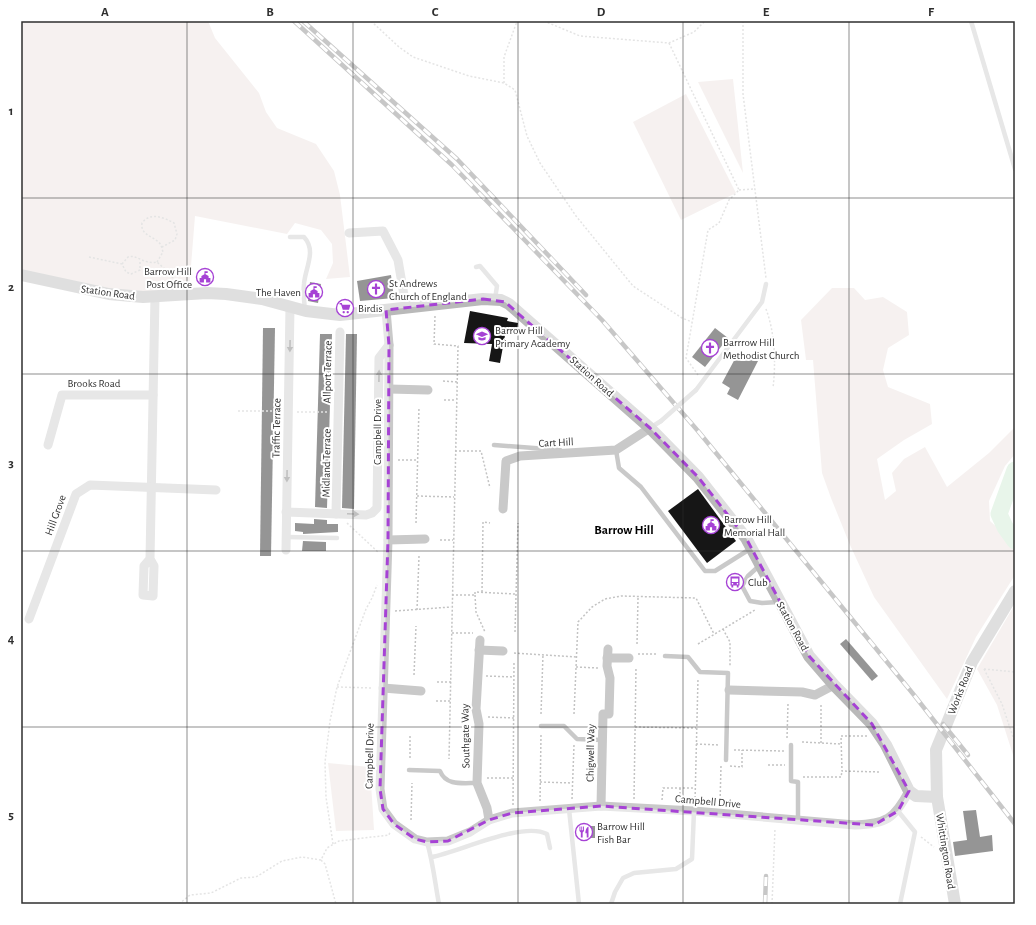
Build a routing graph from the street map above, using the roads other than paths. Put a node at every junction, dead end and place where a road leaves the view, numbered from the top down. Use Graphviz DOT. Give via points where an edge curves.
graph roads {
  1 [pos="971,21"];
  2 [pos="1015,169"];
  3 [pos="349,233"];
  4 [pos="290,237"];
  5 [pos="476,267"];
  6 [pos="21,276"];
  7 [pos="766,284"];
  8 [pos="155,296"];
  9 [pos="495,299"];
  10 [pos="290,307"];
  11 [pos="406,307"];
  12 [pos="386,310"];
  13 [pos="306,311"];
  14 [pos="340,332"];
  15 [pos="389,345"];
  16 [pos="389,389"];
  17 [pos="428,390"];
  18 [pos="153,396"];
  19 [pos="339,412"];
  20 [pos="650,428"];
  21 [pos="48,445"];
  22 [pos="494,445"];
  23 [pos="616,450"];
  24 [pos="588,452"];
  25 [pos="152,488"];
  26 [pos="216,490"];
  27 [pos="503,510"];
  28 [pos="286,512"];
  29 [pos="336,514"];
  30 [pos="286,537"];
  31 [pos="337,538"];
  32 [pos="425,539"];
  33 [pos="388,540"];
  34 [pos="752,548"];
  35 [pos="286,550"];
  36 [pos="150,558"];
  37 [pos="760,564"];
  38 [pos="1015,591"];
  39 [pos="780,602"];
  40 [pos="29,619"];
  41 [pos="479,635"];
  42 [pos="479,650"];
  43 [pos="503,651"];
  44 [pos="663,655"];
  45 [pos="632,656"];
  46 [pos="834,685"];
  47 [pos="383,688"];
  48 [pos="729,690"];
  49 [pos="422,691"];
  50 [pos="541,726"];
  51 [pos="602,740"];
  52 [pos="789,743"];
  53 [pos="726,760"];
  54 [pos="409,770"];
  55 [pos="480,780"];
  56 [pos="909,791"];
  57 [pos="937,797"];
  58 [pos="601,806"];
  59 [pos="569,809"];
  60 [pos="694,811"];
  61 [pos="898,811"];
  62 [pos="489,820"];
  63 [pos="798,820"];
  64 [pos="427,842"];
  65 [pos="550,848"];
  66 [pos="432,857"];
  67 [pos="439,904"];
  68 [pos="579,904"];
  69 [pos="611,904"];
  70 [pos="900,904"];
  71 [pos="955,904"];
  1 -- 2 [label="lane"];
  3 -- 11 [label="street" via="383,231 398,260"];
  4 -- 13 [label="lane" via="304,237 310,243 311,252 304,284"];
  5 -- 9 [label="lane" via="480,266 497,286"];
  6 -- 8 [label="street, Station Road" via="109,294"];
  7 -- 20 [label="lane, bridge" via="762,302 703,382"];
  8 -- 10 [label="street, Station Road" via="208,293 244,296"];
  8 -- 18 [label="street"];
  9 -- 11 [label="street, Station Road"];
  9 -- 20 [label="street, Station Road" via="518,310"];
  10 -- 13 [label="street, Station Road"];
  10 -- 28 [label="street, Traffic Terrace, one-way"];
  11 -- 12 [label="street, Station Road"];
  12 -- 13 [label="street, Station Road" via="340,315"];
  12 -- 15 [label="street, Campbell Drive"];
  14 -- 19 [label="street, Allport Terrace"];
  15 -- 16 [label="street, Campbell Drive"];
  29 -- 15 [label="street, one-way" via="366,515 377,508 380,358"];
  16 -- 17 [label="street"];
  16 -- 33 [label="street, Campbell Drive"];
  18 -- 21 [label="street, Brooks Road" via="62,395"];
  18 -- 25 [label="street"];
  19 -- 29 [label="street, Midland Terrace"];
  20 -- 23 [label="street, Cart Hill"];
  20 -- 34 [label="street, Station Road" via="698,477"];
  22 -- 24 [label="lane"];
  23 -- 24 [label="street, Cart Hill"];
  23 -- 34 [label="lane" via="619,468 641,487 705,571 715,571"];
  24 -- 27 [label="street, Cart Hill" via="520,456 506,461"];
  25 -- 26 [label="street"];
  25 -- 36 [label="street"];
  25 -- 40 [label="street, Hill Grove" via="90,485 76,494"];
  28 -- 29 [label="street"];
  28 -- 30 [label="street, Traffic Terrace"];
  30 -- 31 [label="lane"];
  30 -- 35 [label="street, Traffic Terrace"];
  32 -- 33 [label="street"];
  33 -- 47 [label="street, Campbell Drive"];
  34 -- 37 [label="street, Station Road"];
  37 -- 39 [label="street, Station Road"];
  37 -- 39 [label="lane" via="742,586 750,601"];
  38 -- 57 [label="street, Works Road" via="972,662 937,745"];
  39 -- 46 [label="street, Station Road" via="809,656"];
  41 -- 42 [label="street, Southgate Way"];
  42 -- 43 [label="street"];
  42 -- 55 [label="street, Southgate Way" via="476,709 479,724"];
  44 -- 48 [label="lane" via="688,657 700,672 728,673"];
  45 -- 51 [label="street, Chigwell Way" via="608,653 609,714 603,714"];
  46 -- 48 [label="street" via="815,695 802,692"];
  46 -- 56 [label="street, Station Road" via="876,730"];
  47 -- 49 [label="street"];
  47 -- 64 [label="street, Campbell Drive" via="380,789 383,809 394,824 415,839"];
  48 -- 53 [label="lane"];
  50 -- 51 [label="lane" via="564,726 577,739"];
  51 -- 58 [label="street, Chigwell Way"];
  52 -- 63 [label="lane" via="791,781 798,782"];
  54 -- 55 [label="lane" via="440,771 442,778 452,783"];
  55 -- 62 [label="street, Southgate Way"];
  56 -- 57 [label="street" via="916,796"];
  56 -- 61 [label="street, Campbell Drive"];
  57 -- 71 [label="street, Whittington Road"];
  58 -- 59 [label="street, Campbell Drive"];
  58 -- 60 [label="street, Campbell Drive"];
  59 -- 62 [label="street, Campbell Drive" via="512,813"];
  59 -- 68 [label="lane"];
  60 -- 63 [label="street, Campbell Drive"];
  60 -- 69 [label="lane" via="692,859 676,869 634,872 623,878"];
  61 -- 63 [label="street, Campbell Drive" via="874,825 855,826"];
  61 -- 70 [label="lane" via="915,832"];
  62 -- 64 [label="street, Campbell Drive" via="470,832 448,841"];
  64 -- 66 [label="lane"];
  65 -- 66 [label="lane" via="547,834 541,831 527,831 492,837 448,854"];
  66 -- 67 [label="lane"];
}
